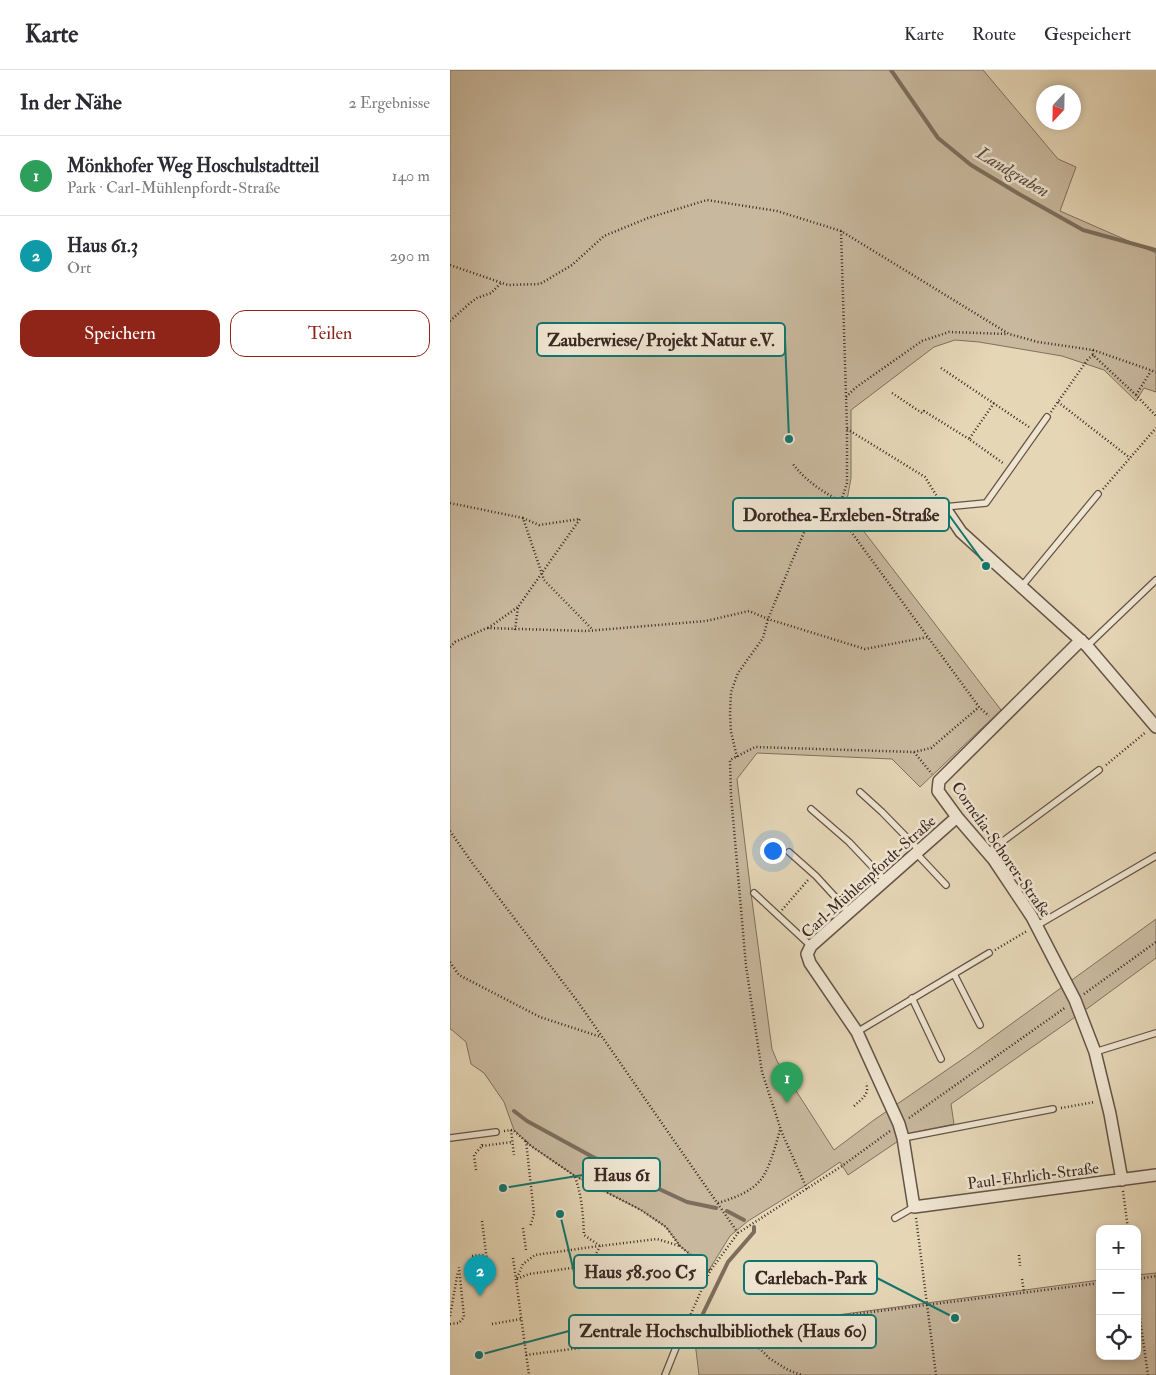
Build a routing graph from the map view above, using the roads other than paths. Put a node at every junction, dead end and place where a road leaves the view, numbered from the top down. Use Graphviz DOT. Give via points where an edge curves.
graph roads {
  1 [pos="1047,417"];
  2 [pos="1098,494"];
  3 [pos="944,508"];
  4 [pos="1156,580"];
  5 [pos="1022,586"];
  6 [pos="1084,643"];
  7 [pos="1154,719"];
  8 [pos="1099,770"];
  9 [pos="860,792"];
  10 [pos="811,808"];
  11 [pos="957,816"];
  12 [pos="789,852"];
  13 [pos="918,852"];
  14 [pos="987,853"];
  15 [pos="1156,856"];
  16 [pos="885,880"];
  17 [pos="946,886"];
  18 [pos="754,893"];
  19 [pos="849,912"];
  20 [pos="1036,926"];
  21 [pos="811,946"];
  22 [pos="989,953"];
  23 [pos="954,974"];
  24 [pos="912,998"];
  25 [pos="980,1025"];
  26 [pos="858,1032"];
  27 [pos="1156,1033"];
  28 [pos="1095,1052"];
  29 [pos="941,1058"];
  30 [pos="1053,1109"];
  31 [pos="496,1132"];
  32 [pos="450,1138"];
  33 [pos="903,1138"];
  34 [pos="1156,1175"];
  35 [pos="1122,1180"];
  36 [pos="914,1207"];
  37 [pos="895,1218"];
  38 [pos="681,1335"];
  39 [pos="665,1375"];
  1 -- 3 [label="lane" via="986,503"];
  2 -- 5 [label="lane"];
  3 -- 5 [label="street" via="961,532"];
  4 -- 6 [label="lane"];
  5 -- 6 [label="street"];
  6 -- 7 [label="street"];
  6 -- 11 [label="street, Cornelia-Schorer-Straße" via="939,782 938,791"];
  8 -- 14 [label="lane"];
  9 -- 13 [label="lane"];
  10 -- 16 [label="lane"];
  11 -- 13 [label="street, Carl-Mühlenpfordt-Straße"];
  11 -- 14 [label="street, Cornelia-Schorer-Straße"];
  12 -- 19 [label="lane"];
  13 -- 16 [label="street, Carl-Mühlenpfordt-Straße"];
  13 -- 17 [label="lane"];
  14 -- 20 [label="street, Cornelia-Schorer-Straße"];
  15 -- 20 [label="lane"];
  16 -- 19 [label="street, Carl-Mühlenpfordt-Straße"];
  18 -- 21 [label="lane"];
  19 -- 21 [label="street, Carl-Mühlenpfordt-Straße"];
  20 -- 28 [label="street, Cornelia-Schorer-Straße" via="1075,1000"];
  21 -- 26 [label="street, Carl-Mühlenpfordt-Straße" via="807,954 810,964"];
  22 -- 23 [label="lane"];
  23 -- 24 [label="lane"];
  23 -- 25 [label="lane"];
  24 -- 26 [label="lane"];
  24 -- 29 [label="lane"];
  26 -- 33 [label="street, Carl-Mühlenpfordt-Straße"];
  27 -- 28 [label="lane"];
  28 -- 35 [label="street, Cornelia-Schorer-Straße"];
  30 -- 33 [label="lane"];
  31 -- 32 [label="lane"];
  33 -- 36 [label="street, Carl-Mühlenpfordt-Straße"];
  34 -- 35 [label="street, Paul-Ehrlich-Straße"];
  35 -- 36 [label="street, Paul-Ehrlich-Straße"];
  36 -- 37 [label="lane"];
  38 -- 39 [label="lane"];
}
